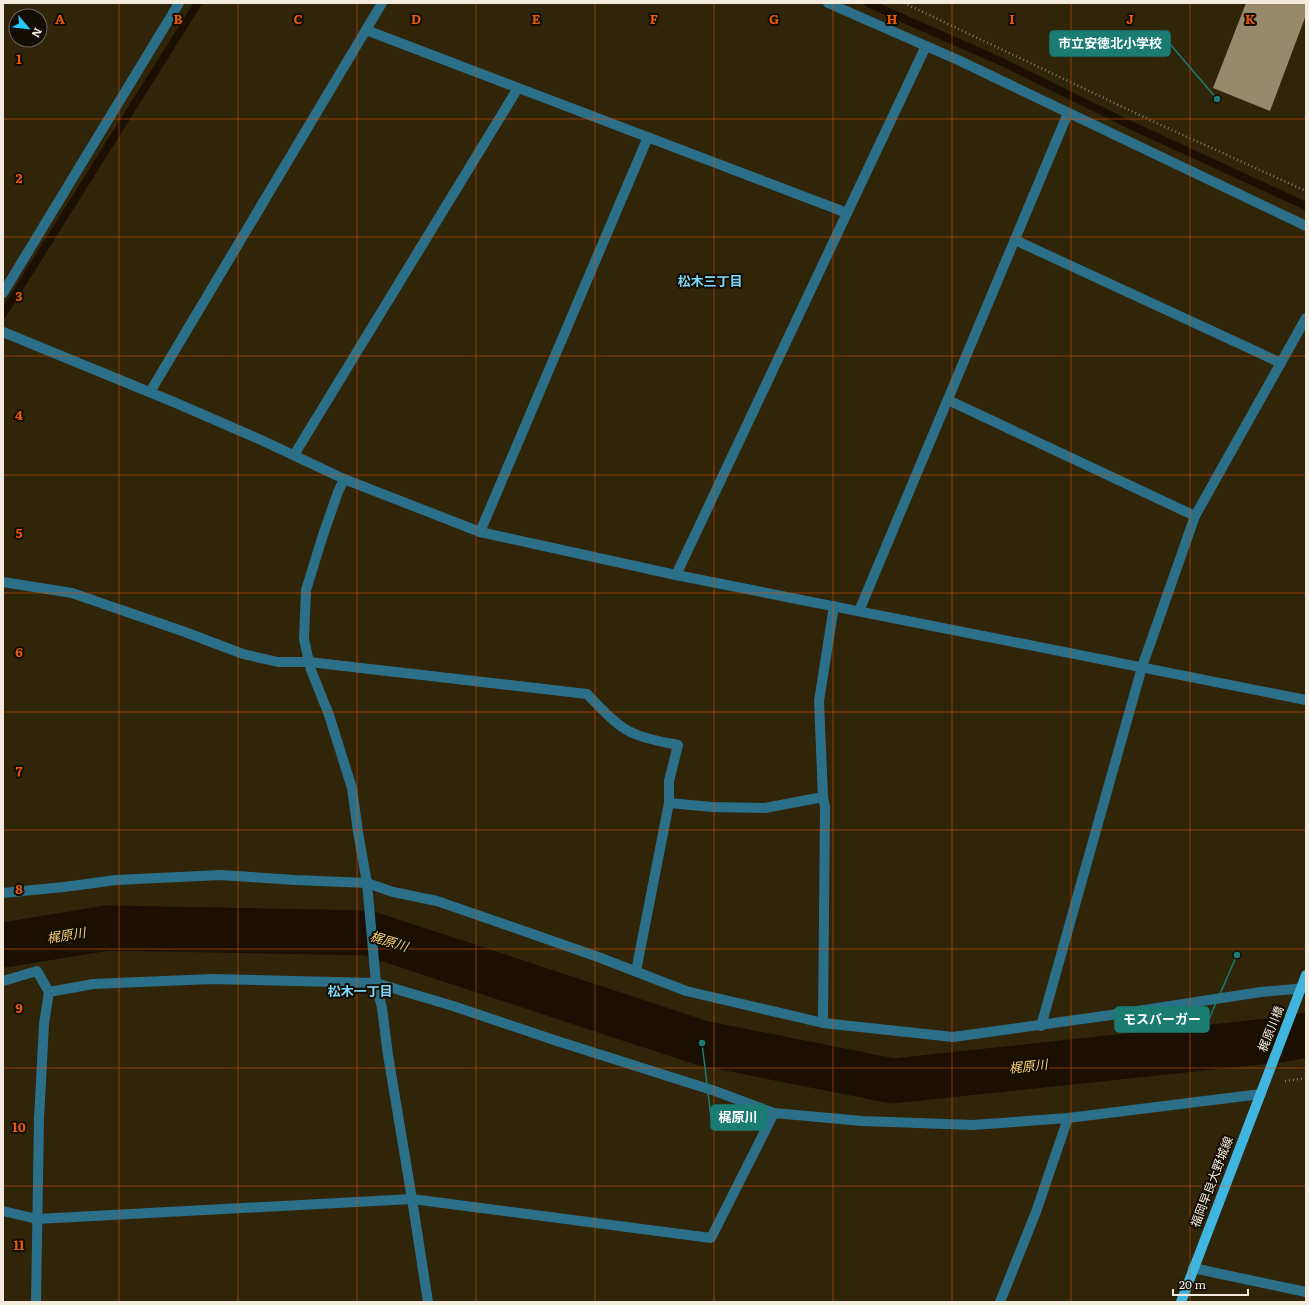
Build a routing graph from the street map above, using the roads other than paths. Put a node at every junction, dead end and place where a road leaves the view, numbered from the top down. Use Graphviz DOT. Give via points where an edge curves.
graph roads {
  1 [pos="179,3"];
  2 [pos="382,3"];
  3 [pos="835,4"];
  4 [pos="366,30"];
  5 [pos="926,46"];
  6 [pos="518,88"];
  7 [pos="1068,113"];
  8 [pos="648,137"];
  9 [pos="847,213"];
  10 [pos="1306,226"];
  11 [pos="1015,240"];
  12 [pos="3,293"];
  13 [pos="1306,318"];
  14 [pos="3,332"];
  15 [pos="1281,363"];
  16 [pos="150,392"];
  17 [pos="948,400"];
  18 [pos="294,455"];
  19 [pos="344,479"];
  20 [pos="1195,516"];
  21 [pos="480,532"];
  22 [pos="676,574"];
  23 [pos="3,582"];
  24 [pos="834,606"];
  25 [pos="859,611"];
  26 [pos="309,662"];
  27 [pos="1142,667"];
  28 [pos="1306,700"];
  29 [pos="823,797"];
  30 [pos="669,803"];
  31 [pos="367,883"];
  32 [pos="3,893"];
  33 [pos="636,972"];
  34 [pos="1306,975"];
  35 [pos="3,981"];
  36 [pos="376,983"];
  37 [pos="1302,991"];
  38 [pos="49,992"];
  39 [pos="823,1023"];
  40 [pos="1041,1026"];
  41 [pos="1268,1072"];
  42 [pos="1261,1094"];
  43 [pos="774,1113"];
  44 [pos="1068,1118"];
  45 [pos="412,1199"];
  46 [pos="3,1211"];
  47 [pos="37,1219"];
  48 [pos="1193,1268"];
  49 [pos="1306,1292"];
  50 [pos="36,1302"];
  51 [pos="428,1302"];
  52 [pos="1000,1302"];
  53 [pos="1181,1302"];
  1 -- 12 [label="street"];
  2 -- 4 [label="street"];
  3 -- 5 [label="street"];
  4 -- 6 [label="street"];
  4 -- 16 [label="street"];
  5 -- 7 [label="street"];
  5 -- 9 [label="street"];
  6 -- 8 [label="street"];
  6 -- 18 [label="street"];
  7 -- 10 [label="street"];
  7 -- 11 [label="street"];
  8 -- 9 [label="street"];
  8 -- 21 [label="street"];
  9 -- 22 [label="street"];
  11 -- 15 [label="street"];
  11 -- 17 [label="street"];
  13 -- 15 [label="street"];
  14 -- 16 [label="street"];
  15 -- 20 [label="street"];
  16 -- 18 [label="street"];
  17 -- 20 [label="street"];
  17 -- 25 [label="street"];
  18 -- 19 [label="street"];
  19 -- 21 [label="street"];
  19 -- 26 [label="street" via="306,590 304,639"];
  20 -- 27 [label="street"];
  21 -- 22 [label="street"];
  22 -- 24 [label="street"];
  23 -- 26 [label="street" via="72,593 243,654 278,662"];
  24 -- 25 [label="street"];
  24 -- 29 [label="street" via="819,701"];
  25 -- 27 [label="street"];
  26 -- 30 [label="street" via="587,694 619,724 634,734 678,745 669,781"];
  26 -- 31 [label="street" via="352,788"];
  27 -- 28 [label="street"];
  27 -- 40 [label="street"];
  29 -- 30 [label="street" via="765,808"];
  29 -- 39 [label="street"];
  30 -- 33 [label="street"];
  31 -- 32 [label="street" via="221,875 116,880"];
  31 -- 33 [label="street" via="392,892 445,904"];
  31 -- 36 [label="street"];
  33 -- 39 [label="street" via="686,991"];
  34 -- 37 [label="main road"];
  35 -- 38 [label="street" via="36,971"];
  36 -- 38 [label="street" via="212,979 93,984"];
  36 -- 43 [label="street" via="716,1091"];
  36 -- 45 [label="street"];
  37 -- 40 [label="street" via="1261,992"];
  37 -- 41 [label="main road, 梶原川橋"];
  38 -- 47 [label="street" via="44,1024"];
  39 -- 40 [label="street" via="952,1036"];
  41 -- 42 [label="main road, 福岡早良大野城線"];
  42 -- 44 [label="street"];
  42 -- 48 [label="main road, 福岡早良大野城線"];
  43 -- 44 [label="street" via="862,1121 973,1125"];
  43 -- 45 [label="street" via="711,1238"];
  44 -- 52 [label="street" via="1036,1212"];
  45 -- 47 [label="street"];
  45 -- 51 [label="street"];
  46 -- 47 [label="street"];
  47 -- 50 [label="street"];
  48 -- 49 [label="street"];
  48 -- 53 [label="main road, 福岡早良大野城線"];
}
